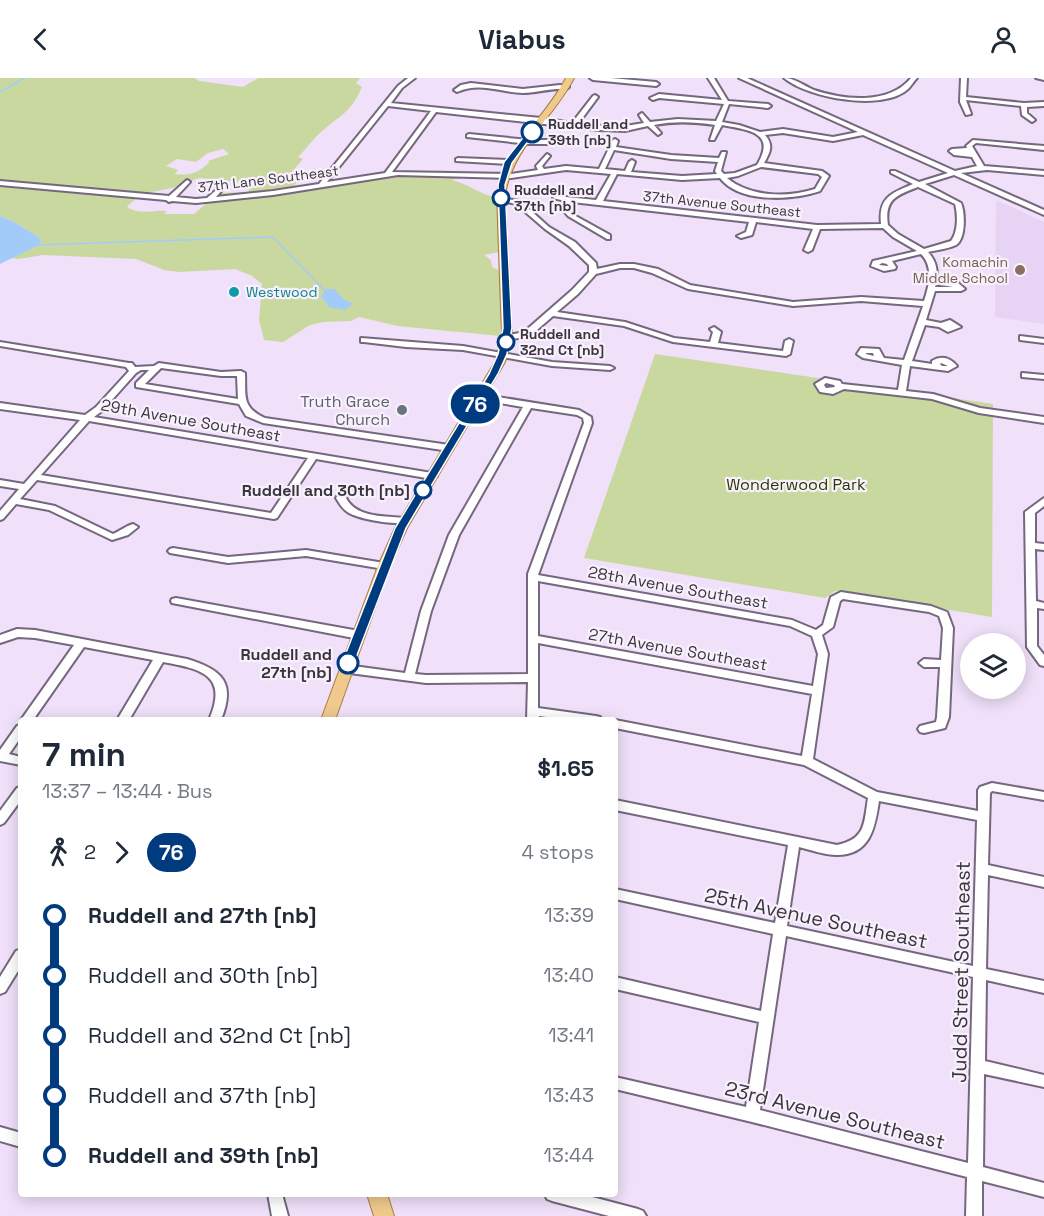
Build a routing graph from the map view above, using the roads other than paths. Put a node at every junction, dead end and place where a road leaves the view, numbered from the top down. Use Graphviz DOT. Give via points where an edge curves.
graph roads {
  1 [pos="412,78"];
  2 [pos="593,78"];
  3 [pos="711,78"];
  4 [pos="736,78"];
  5 [pos="742,78"];
  6 [pos="787,78"];
  7 [pos="914,78"];
  8 [pos="964,78"];
  9 [pos="1039,78"];
  10 [pos="1044,78"];
  11 [pos="568,82"];
  12 [pos="656,84"];
  13 [pos="457,90"];
  14 [pos="808,91"];
  15 [pos="595,97"];
  16 [pos="652,98"];
  17 [pos="785,98"];
  18 [pos="862,98"];
  19 [pos="963,98"];
  20 [pos="387,104"];
  21 [pos="727,104"];
  22 [pos="1044,104"];
  23 [pos="1024,105"];
  24 [pos="768,106"];
  25 [pos="867,106"];
  26 [pos="435,109"];
  27 [pos="642,114"];
  28 [pos="968,114"];
  29 [pos="1032,120"];
  30 [pos="540,121"];
  31 [pos="575,124"];
  32 [pos="650,124"];
  33 [pos="718,124"];
  34 [pos="859,132"];
  35 [pos="658,133"];
  36 [pos="760,134"];
  37 [pos="469,136"];
  38 [pos="712,139"];
  39 [pos="524,141"];
  40 [pos="615,141"];
  41 [pos="564,142"];
  42 [pos="611,148"];
  43 [pos="1044,148"];
  44 [pos="547,156"];
  45 [pos="458,160"];
  46 [pos="508,162"];
  47 [pos="632,162"];
  48 [pos="760,165"];
  49 [pos="981,167"];
  50 [pos="542,171"];
  51 [pos="602,171"];
  52 [pos="615,172"];
  53 [pos="893,172"];
  54 [pos="952,173"];
  55 [pos="1044,173"];
  56 [pos="388,174"];
  57 [pos="627,174"];
  58 [pos="503,176"];
  59 [pos="721,176"];
  60 [pos="186,182"];
  61 [pos="0,183"];
  62 [pos="921,185"];
  63 [pos="321,186"];
  64 [pos="221,188"];
  65 [pos="556,198"];
  66 [pos="501,199"];
  67 [pos="569,199"];
  68 [pos="169,200"];
  69 [pos="210,200"];
  70 [pos="599,202"];
  71 [pos="1044,215"];
  72 [pos="753,219"];
  73 [pos="885,226"];
  74 [pos="817,227"];
  75 [pos="741,236"];
  76 [pos="607,237"];
  77 [pos="808,250"];
  78 [pos="921,251"];
  79 [pos="885,261"];
  80 [pos="593,272"];
  81 [pos="927,304"];
  82 [pos="551,313"];
  83 [pos="921,322"];
  84 [pos="940,325"];
  85 [pos="714,329"];
  86 [pos="507,338"];
  87 [pos="1023,338"];
  88 [pos="364,340"];
  89 [pos="789,341"];
  90 [pos="1044,341"];
  91 [pos="0,344"];
  92 [pos="713,345"];
  93 [pos="503,354"];
  94 [pos="879,360"];
  95 [pos="907,363"];
  96 [pos="937,367"];
  97 [pos="154,368"];
  98 [pos="610,368"];
  99 [pos="133,371"];
  100 [pos="1025,375"];
  101 [pos="1044,377"];
  102 [pos="840,386"];
  103 [pos="902,392"];
  104 [pos="479,398"];
  105 [pos="242,402"];
  106 [pos="528,405"];
  107 [pos="0,406"];
  108 [pos="87,418"];
  109 [pos="1044,420"];
  110 [pos="449,448"];
  111 [pos="314,456"];
  112 [pos="432,476"];
  113 [pos="35,477"];
  114 [pos="0,483"];
  115 [pos="26,487"];
  116 [pos="346,490"];
  117 [pos="14,501"];
  118 [pos="1044,501"];
  119 [pos="0,517"];
  120 [pos="405,521"];
  121 [pos="133,526"];
  122 [pos="1030,545"];
  123 [pos="1044,547"];
  124 [pos="173,551"];
  125 [pos="384,566"];
  126 [pos="533,577"];
  127 [pos="176,601"];
  128 [pos="1031,603"];
  129 [pos="1044,606"];
  130 [pos="816,634"];
  131 [pos="359,635"];
  132 [pos="0,639"];
  133 [pos="533,639"];
  134 [pos="81,643"];
  135 [pos="160,658"];
  136 [pos="1041,660"];
  137 [pos="924,663"];
  138 [pos="946,664"];
  139 [pos="346,669"];
  140 [pos="409,676"];
  141 [pos="534,678"];
  142 [pos="817,691"];
  143 [pos="534,715"];
  144 [pos="29,717"];
  145 [pos="125,717"];
  146 [pos="216,717"];
  147 [pos="329,717"];
  148 [pos="559,717"];
  149 [pos="618,725"];
  150 [pos="924,729"];
  151 [pos="18,733"];
  152 [pos="0,757"];
  153 [pos="18,760"];
  154 [pos="807,761"];
  155 [pos="18,794"];
  156 [pos="874,796"];
  157 [pos="1044,796"];
  158 [pos="618,806"];
  159 [pos="982,816"];
  160 [pos="0,820"];
  161 [pos="794,842"];
  162 [pos="983,869"];
  163 [pos="1044,882"];
  164 [pos="618,895"];
  165 [pos="780,930"];
  166 [pos="18,960"];
  167 [pos="981,974"];
  168 [pos="618,984"];
  169 [pos="1044,987"];
  170 [pos="0,988"];
  171 [pos="767,1018"];
  172 [pos="978,1066"];
  173 [pos="1044,1081"];
  174 [pos="618,1084"];
  175 [pos="752,1115"];
  176 [pos="0,1134"];
  177 [pos="18,1139"];
  178 [pos="975,1173"];
  179 [pos="1044,1190"];
  180 [pos="275,1197"];
  181 [pos="378,1197"];
  182 [pos="564,1197"];
  183 [pos="280,1216"];
  184 [pos="384,1216"];
  185 [pos="638,1216"];
  186 [pos="974,1216"];
  1 -- 20 [label="street"];
  2 -- 12 [label="street"];
  3 -- 21 [label="street"];
  4 -- 17 [label="street"];
  5 -- 17 [label="street"];
  6 -- 14 [label="street"];
  7 -- 18 [label="street" via="911,85 896,94"];
  8 -- 19 [label="street"];
  9 -- 10 [label="street"];
  11 -- 13 [label="street" via="522,94 473,84"];
  11 -- 30 [label="main road"];
  14 -- 17 [label="street"];
  14 -- 18 [label="street"];
  15 -- 31 [label="street"];
  16 -- 21 [label="street"];
  17 -- 34 [label="street"];
  18 -- 25 [label="street"];
  19 -- 23 [label="street"];
  19 -- 28 [label="street"];
  20 -- 26 [label="street"];
  20 -- 63 [label="street"];
  21 -- 24 [label="street"];
  21 -- 33 [label="street"];
  22 -- 23 [label="street"];
  23 -- 29 [label="street" via="1024,114"];
  26 -- 30 [label="street"];
  26 -- 56 [label="street"];
  27 -- 32 [label="street"];
  30 -- 31 [label="street"];
  30 -- 39 [label="main road"];
  31 -- 32 [label="street" via="620,129"];
  32 -- 33 [label="street" via="680,120"];
  32 -- 35 [label="street"];
  33 -- 36 [label="street"];
  33 -- 38 [label="street"];
  34 -- 36 [label="street" via="833,140 783,131"];
  34 -- 54 [label="street"];
  36 -- 48 [label="street" via="768,143"];
  37 -- 39 [label="street"];
  39 -- 41 [label="street"];
  39 -- 46 [label="main road"];
  40 -- 42 [label="street"];
  42 -- 51 [label="street"];
  42 -- 59 [label="street" via="671,157 722,157 718,171"];
  43 -- 49 [label="street" via="970,143"];
  44 -- 50 [label="street" via="540,166"];
  45 -- 46 [label="street"];
  46 -- 58 [label="main road"];
  47 -- 57 [label="street"];
  48 -- 59 [label="street, 37th Lane Southeast" via="746,173"];
  48 -- 59 [label="street" via="826,176 818,190 792,196 742,190"];
  49 -- 54 [label="street"];
  49 -- 55 [label="street"];
  50 -- 51 [label="street, 37th Lane Southeast"];
  50 -- 58 [label="street, 37th Lane Southeast"];
  51 -- 52 [label="street, 37th Lane Southeast"];
  52 -- 57 [label="street, 37th Lane Southeast"];
  52 -- 70 [label="street"];
  53 -- 62 [label="street"];
  54 -- 62 [label="street"];
  54 -- 71 [label="street"];
  56 -- 58 [label="street, 37th Lane Southeast"];
  56 -- 63 [label="street, 37th Lane Southeast"];
  57 -- 59 [label="street, 37th Lane Southeast"];
  58 -- 66 [label="main road"];
  60 -- 68 [label="street"];
  61 -- 68 [label="street, 37th Lane Southeast"];
  62 -- 73 [label="street" via="888,199"];
  62 -- 78 [label="street" via="951,198 960,207 957,240"];
  63 -- 69 [label="street, 37th Lane Southeast"];
  64 -- 69 [label="street"];
  65 -- 67 [label="street, 37th Avenue Southeast"];
  66 -- 80 [label="street" via="518,202 572,244 593,265"];
  66 -- 86 [label="main road"];
  67 -- 70 [label="street, 37th Avenue Southeast"];
  67 -- 76 [label="street" via="566,210"];
  68 -- 69 [label="street, 37th Lane Southeast"];
  70 -- 72 [label="street, 37th Avenue Southeast"];
  72 -- 74 [label="street, 37th Avenue Southeast"];
  72 -- 75 [label="street" via="749,233"];
  73 -- 74 [label="street, 37th Avenue Southeast"];
  73 -- 78 [label="street"];
  74 -- 77 [label="street"];
  78 -- 79 [label="street"];
  78 -- 81 [label="street" via="933,265"];
  80 -- 81 [label="street" via="634,266 688,287 793,303 861,299"];
  80 -- 82 [label="street"];
  81 -- 83 [label="street"];
  82 -- 86 [label="street" via="524,337"];
  82 -- 92 [label="street" via="625,324 668,339"];
  83 -- 84 [label="street"];
  83 -- 95 [label="street"];
  85 -- 92 [label="street" via="717,332"];
  86 -- 93 [label="main road"];
  87 -- 90 [label="street"];
  88 -- 93 [label="street"];
  89 -- 92 [label="street" via="786,354"];
  91 -- 99 [label="street" via="129,365"];
  93 -- 98 [label="street" via="552,364"];
  93 -- 104 [label="main road"];
  94 -- 95 [label="street"];
  95 -- 96 [label="street"];
  95 -- 103 [label="street"];
  97 -- 99 [label="street"];
  97 -- 105 [label="street" via="162,365 217,374 239,372"];
  97 -- 105 [label="street" via="139,385"];
  99 -- 108 [label="street"];
  100 -- 101 [label="street"];
  102 -- 103 [label="street"];
  103 -- 109 [label="street"];
  104 -- 106 [label="street"];
  104 -- 110 [label="main road"];
  105 -- 110 [label="street" via="249,414 263,420"];
  106 -- 126 [label="street" via="579,413 587,417 588,423"];
  106 -- 140 [label="street" via="454,535 426,611"];
  107 -- 108 [label="street, 29th Avenue Southeast"];
  108 -- 111 [label="street, 29th Avenue Southeast"];
  108 -- 113 [label="street"];
  110 -- 112 [label="main road"];
  111 -- 112 [label="street, 29th Avenue Southeast"];
  111 -- 113 [label="street" via="274,516"];
  112 -- 120 [label="main road"];
  113 -- 115 [label="street"];
  114 -- 115 [label="street"];
  115 -- 117 [label="street"];
  116 -- 120 [label="street" via="340,498 348,510"];
  117 -- 119 [label="street"];
  117 -- 121 [label="street" via="52,508 107,536 125,533"];
  118 -- 122 [label="street" via="1030,512"];
  120 -- 125 [label="main road"];
  122 -- 123 [label="street"];
  122 -- 128 [label="street"];
  124 -- 125 [label="street" via="228,560 306,553"];
  125 -- 131 [label="main road"];
  126 -- 130 [label="street, 28th Avenue Southeast" via="792,623"];
  126 -- 133 [label="street"];
  127 -- 131 [label="street"];
  128 -- 129 [label="street"];
  128 -- 136 [label="street" via="1032,648"];
  130 -- 138 [label="street" via="828,627 835,599 847,594 931,609 943,614 948,628"];
  130 -- 142 [label="street" via="823,654"];
  131 -- 139 [label="main road"];
  132 -- 134 [label="street" via="17,633"];
  133 -- 141 [label="street"];
  133 -- 142 [label="street, 27th Avenue Southeast"];
  134 -- 135 [label="street"];
  134 -- 144 [label="street"];
  135 -- 145 [label="street"];
  135 -- 146 [label="street" via="207,670 219,680 224,691"];
  137 -- 138 [label="street"];
  138 -- 150 [label="street" via="941,725"];
  139 -- 140 [label="street"];
  139 -- 147 [label="main road"];
  140 -- 141 [label="street"];
  141 -- 143 [label="street"];
  142 -- 154 [label="street"];
  143 -- 148 [label="street"];
  149 -- 154 [label="street"];
  151 -- 152 [label="street"];
  152 -- 153 [label="street"];
  154 -- 156 [label="street"];
  155 -- 160 [label="street"];
  156 -- 159 [label="street"];
  156 -- 161 [label="street" via="868,834 851,848 837,850"];
  157 -- 159 [label="street, Judd Street Southeast" via="992,787 984,790"];
  158 -- 161 [label="street"];
  159 -- 162 [label="street, Judd Street Southeast"];
  161 -- 165 [label="street"];
  162 -- 163 [label="street"];
  162 -- 167 [label="street, Judd Street Southeast"];
  164 -- 165 [label="street, 25th Avenue Southeast"];
  165 -- 167 [label="street, 25th Avenue Southeast"];
  165 -- 171 [label="street"];
  166 -- 170 [label="street"];
  167 -- 169 [label="street, 25th Avenue Southeast"];
  167 -- 172 [label="street, Judd Street Southeast"];
  168 -- 171 [label="street"];
  171 -- 175 [label="street"];
  172 -- 173 [label="street"];
  172 -- 178 [label="street, Judd Street Southeast"];
  174 -- 175 [label="street, 23rd Avenue Southeast"];
  175 -- 178 [label="street, 23rd Avenue Southeast"];
  176 -- 177 [label="street"];
  178 -- 179 [label="street, 23rd Avenue Southeast"];
  178 -- 186 [label="street, Judd Street Southeast"];
  180 -- 183 [label="street"];
  181 -- 184 [label="main road"];
  182 -- 185 [label="street"];
}
